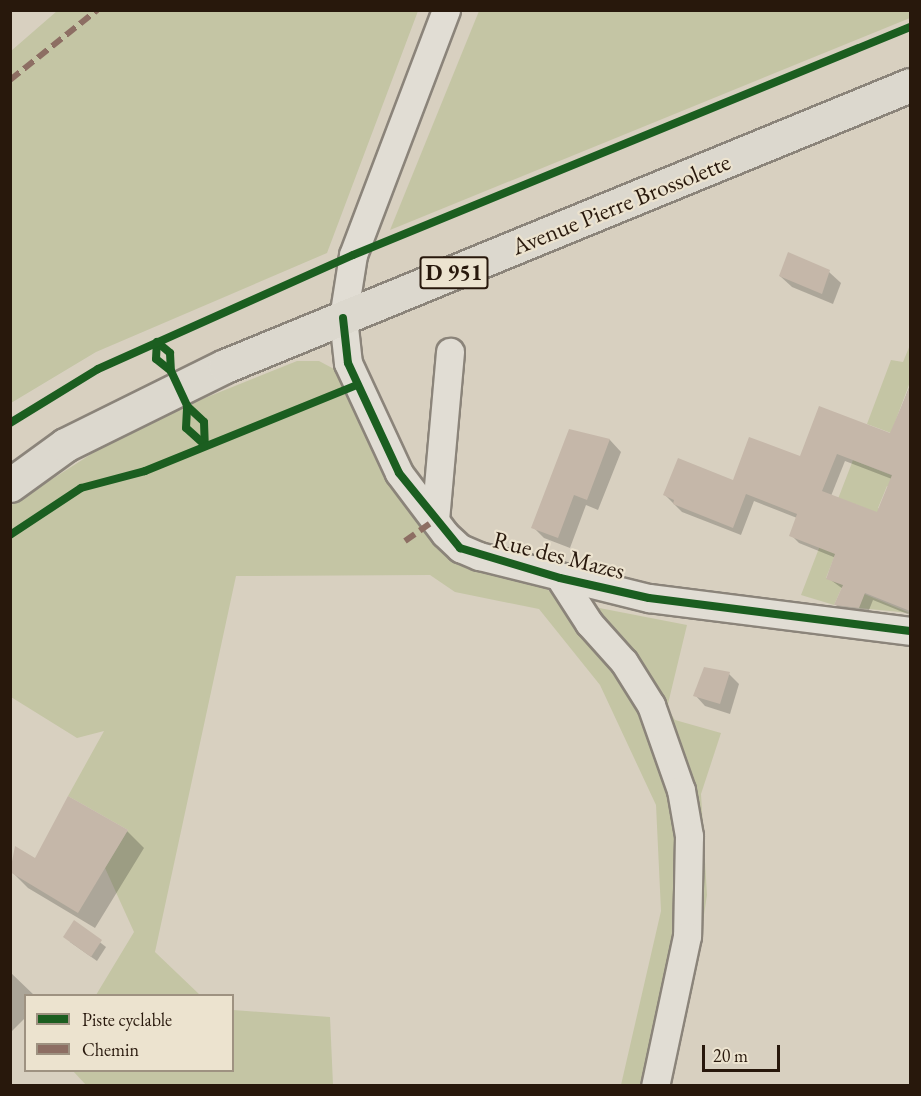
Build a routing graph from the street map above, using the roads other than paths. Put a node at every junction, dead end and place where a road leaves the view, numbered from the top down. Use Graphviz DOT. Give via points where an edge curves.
graph roads {
  1 [pos="446,10"];
  2 [pos="910,85"];
  3 [pos="343,318"];
  4 [pos="450,352"];
  5 [pos="10,485"];
  6 [pos="435,520"];
  7 [pos="560,578"];
  8 [pos="910,631"];
  9 [pos="655,1086"];
  1 -- 3 [label="street, Rue des Mazes" via="353,255"];
  2 -- 3 [label="main road, Avenue Pierre Brossolette / D 951"];
  3 -- 5 [label="main road, Avenue Pierre Brossolette / D 951" via="225,366 75,440"];
  3 -- 6 [label="street, Rue des Mazes" via="348,363 379,433 399,473"];
  4 -- 6 [label="street"];
  6 -- 7 [label="street, Rue des Mazes" via="460,548"];
  7 -- 8 [label="street, Rue des Mazes" via="660,599"];
  7 -- 9 [label="street" via="589,622 624,662 651,705 681,790 689,836 687,936"];
}
